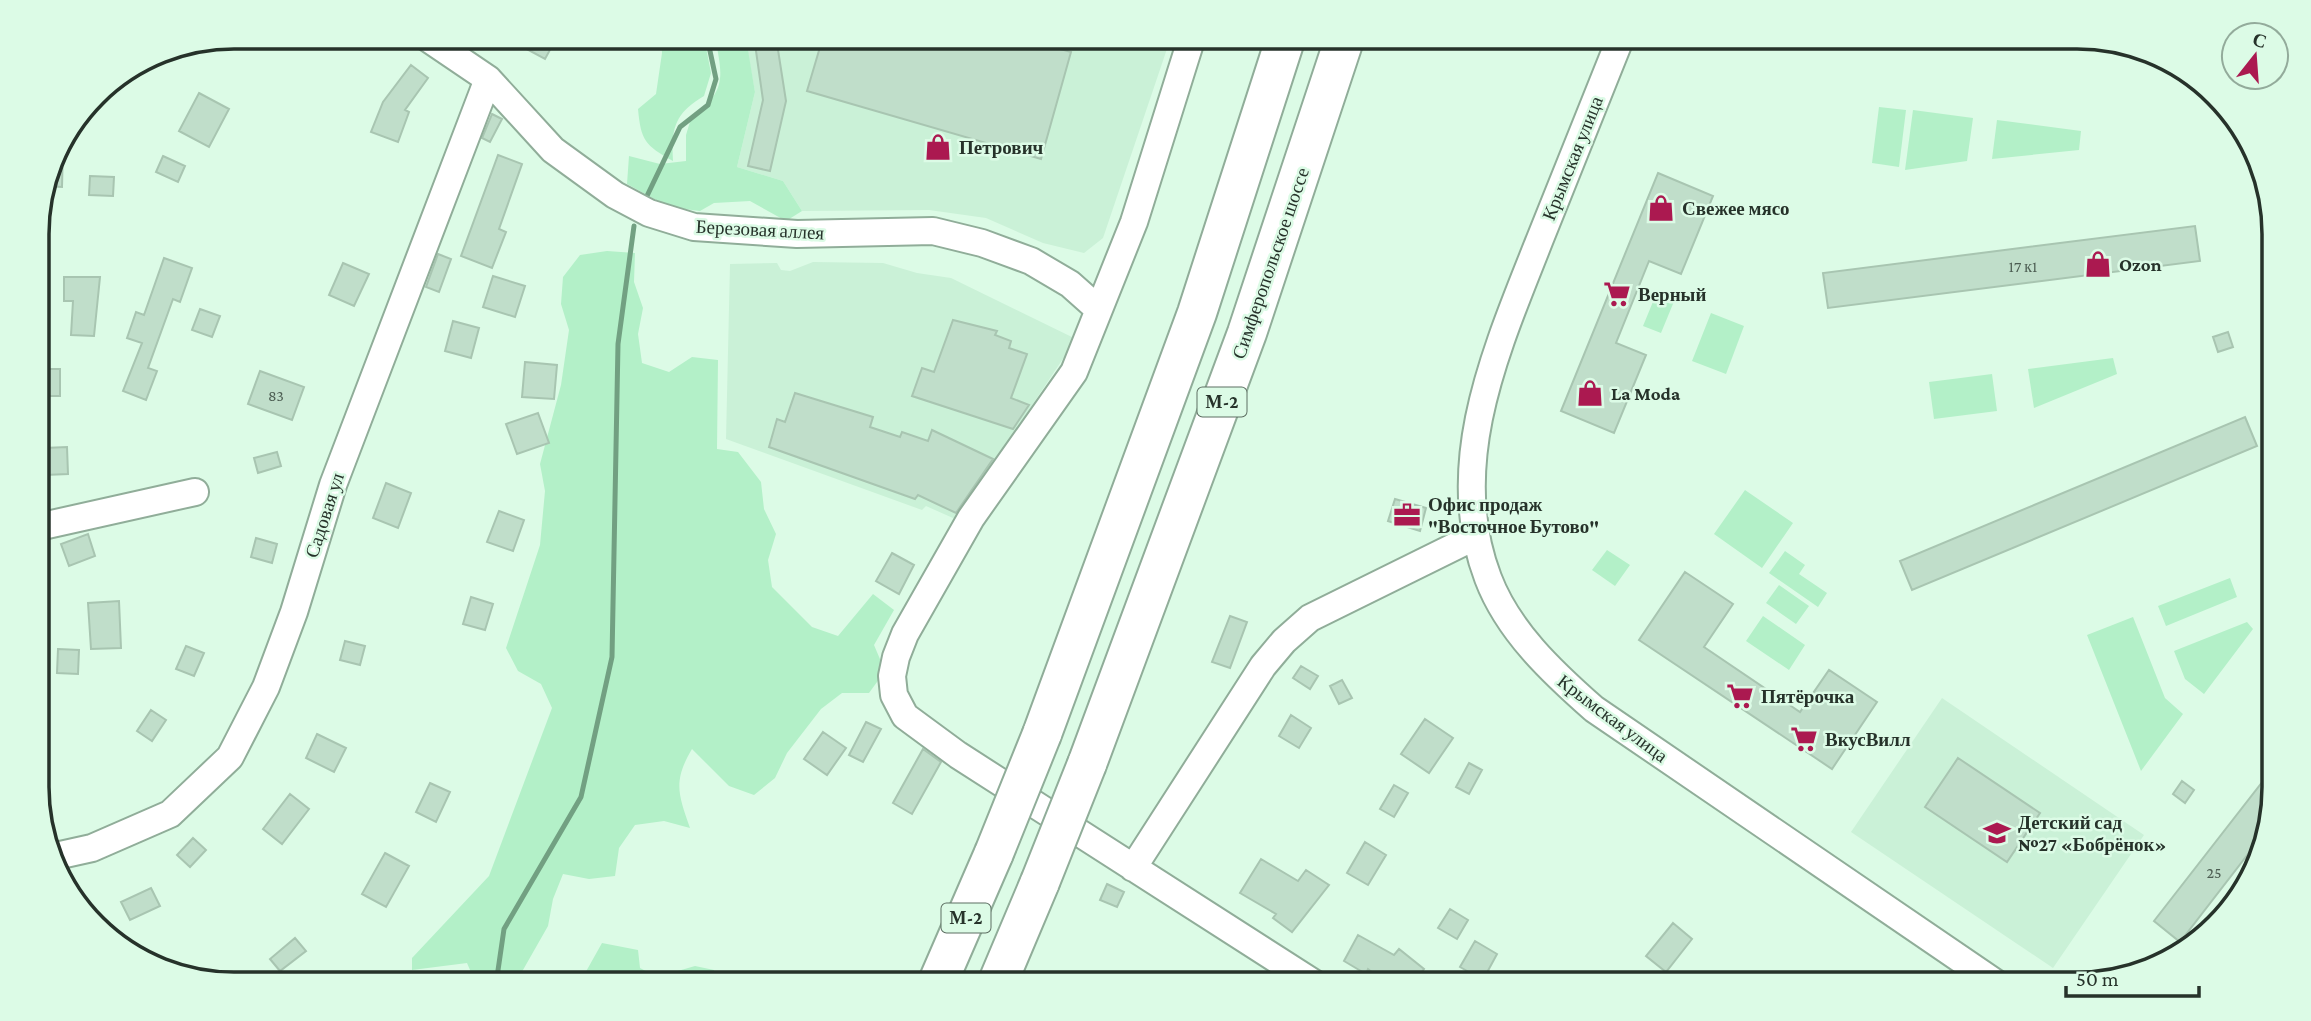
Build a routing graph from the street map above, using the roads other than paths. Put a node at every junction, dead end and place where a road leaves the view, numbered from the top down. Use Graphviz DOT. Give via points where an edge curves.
graph roads {
  1 [pos="444,49"];
  2 [pos="1188,49"];
  3 [pos="1282,49"];
  4 [pos="1341,49"];
  5 [pos="1616,49"];
  6 [pos="488,79"];
  7 [pos="1097,307"];
  8 [pos="195,492"];
  9 [pos="49,525"];
  10 [pos="1476,536"];
  11 [pos="62,855"];
  12 [pos="1133,868"];
  13 [pos="942,972"];
  14 [pos="1002,972"];
  15 [pos="1296,972"];
  16 [pos="1979,972"];
  1 -- 6 [label="street, Березовая аллея"];
  2 -- 7 [label="street" via="1134,222"];
  3 -- 13 [label="highway, М-2, bridge" via="1197,313 1042,734"];
  4 -- 14 [label="highway, Симферопольское шоссе / М-2, bridge" via="1247,333 1087,764"];
  5 -- 10 [label="street, Крымская улица" via="1489,372 1470,489"];
  6 -- 7 [label="street, Березовая аллея" via="553,150 615,195 649,213 694,227 797,234 933,231 1031,261"];
  6 -- 11 [label="street, Садовая ул" via="333,485 266,687 230,757 170,814 92,848"];
  7 -- 12 [label="street" via="1074,372 971,518 905,634 892,676 894,695 905,716"];
  8 -- 9 [label="street"];
  10 -- 12 [label="street" via="1310,618 1284,641 1263,666"];
  10 -- 16 [label="street, Крымская улица" via="1488,579 1507,614 1527,642 1594,709"];
  12 -- 15 [label="street"];
}
